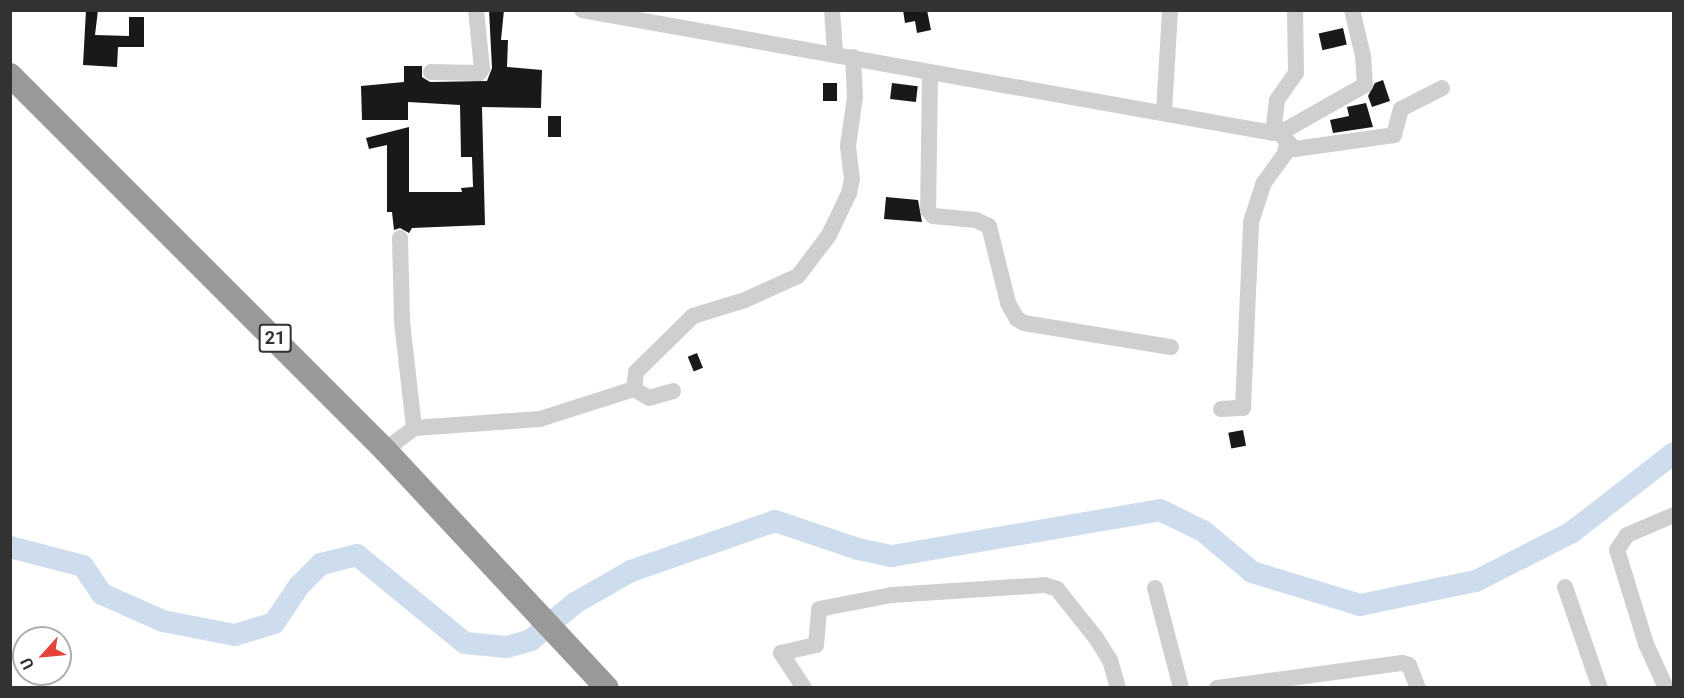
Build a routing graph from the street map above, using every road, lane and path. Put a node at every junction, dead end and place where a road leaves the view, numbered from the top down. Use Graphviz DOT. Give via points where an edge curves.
graph roads {
  1 [pos="476,10"];
  2 [pos="582,10"];
  3 [pos="832,10"];
  4 [pos="1170,10"];
  5 [pos="1294,10"];
  6 [pos="1352,10"];
  7 [pos="666,16"];
  8 [pos="835,52"];
  9 [pos="854,57"];
  10 [pos="431,72"];
  11 [pos="930,73"];
  12 [pos="10,75"];
  13 [pos="1442,88"];
  14 [pos="1164,112"];
  15 [pos="1280,136"];
  16 [pos="400,238"];
  17 [pos="1171,346"];
  18 [pos="634,389"];
  19 [pos="673,391"];
  20 [pos="1221,409"];
  21 [pos="414,428"];
  22 [pos="385,450"];
  23 [pos="1674,515"];
  24 [pos="1565,587"];
  25 [pos="1155,588"];
  26 [pos="607,687"];
  27 [pos="804,687"];
  28 [pos="1118,687"];
  29 [pos="1181,687"];
  30 [pos="1217,687"];
  31 [pos="1418,687"];
  32 [pos="1600,687"];
  33 [pos="1665,687"];
  1 -- 10 [label="street" via="482,69 479,73"];
  2 -- 7 [label="street"];
  3 -- 8 [label="street"];
  4 -- 14 [label="street"];
  5 -- 15 [label="street" via="1296,73 1276,100"];
  6 -- 15 [label="street" via="1363,56 1365,86"];
  7 -- 8 [label="street"];
  8 -- 9 [label="street"];
  9 -- 11 [label="street"];
  9 -- 18 [label="street" via="855,97 848,146 852,179 829,235 798,276 745,300 693,316 636,372"];
  11 -- 14 [label="street"];
  11 -- 17 [label="street" via="928,210 933,216 976,220 989,226 1008,303 1017,319"];
  12 -- 22 [label="highway, 21"];
  13 -- 15 [label="street" via="1401,109 1394,135 1295,149"];
  14 -- 15 [label="street"];
  15 -- 20 [label="street" via="1285,154 1263,184 1251,222 1243,408"];
  16 -- 21 [label="street" via="402,322"];
  18 -- 19 [label="street" via="649,398"];
  18 -- 21 [label="street" via="540,419"];
  21 -- 22 [label="street"];
  22 -- 26 [label="highway, 21"];
  23 -- 33 [label="street" via="1627,535 1617,550 1646,644"];
  24 -- 32 [label="street"];
  25 -- 29 [label="street"];
  27 -- 28 [label="street" via="782,653 816,645 816,613 824,607 892,595 1045,585 1057,589 1096,638 1110,660"];
  30 -- 31 [label="street" via="1402,663 1409,665"];
}
